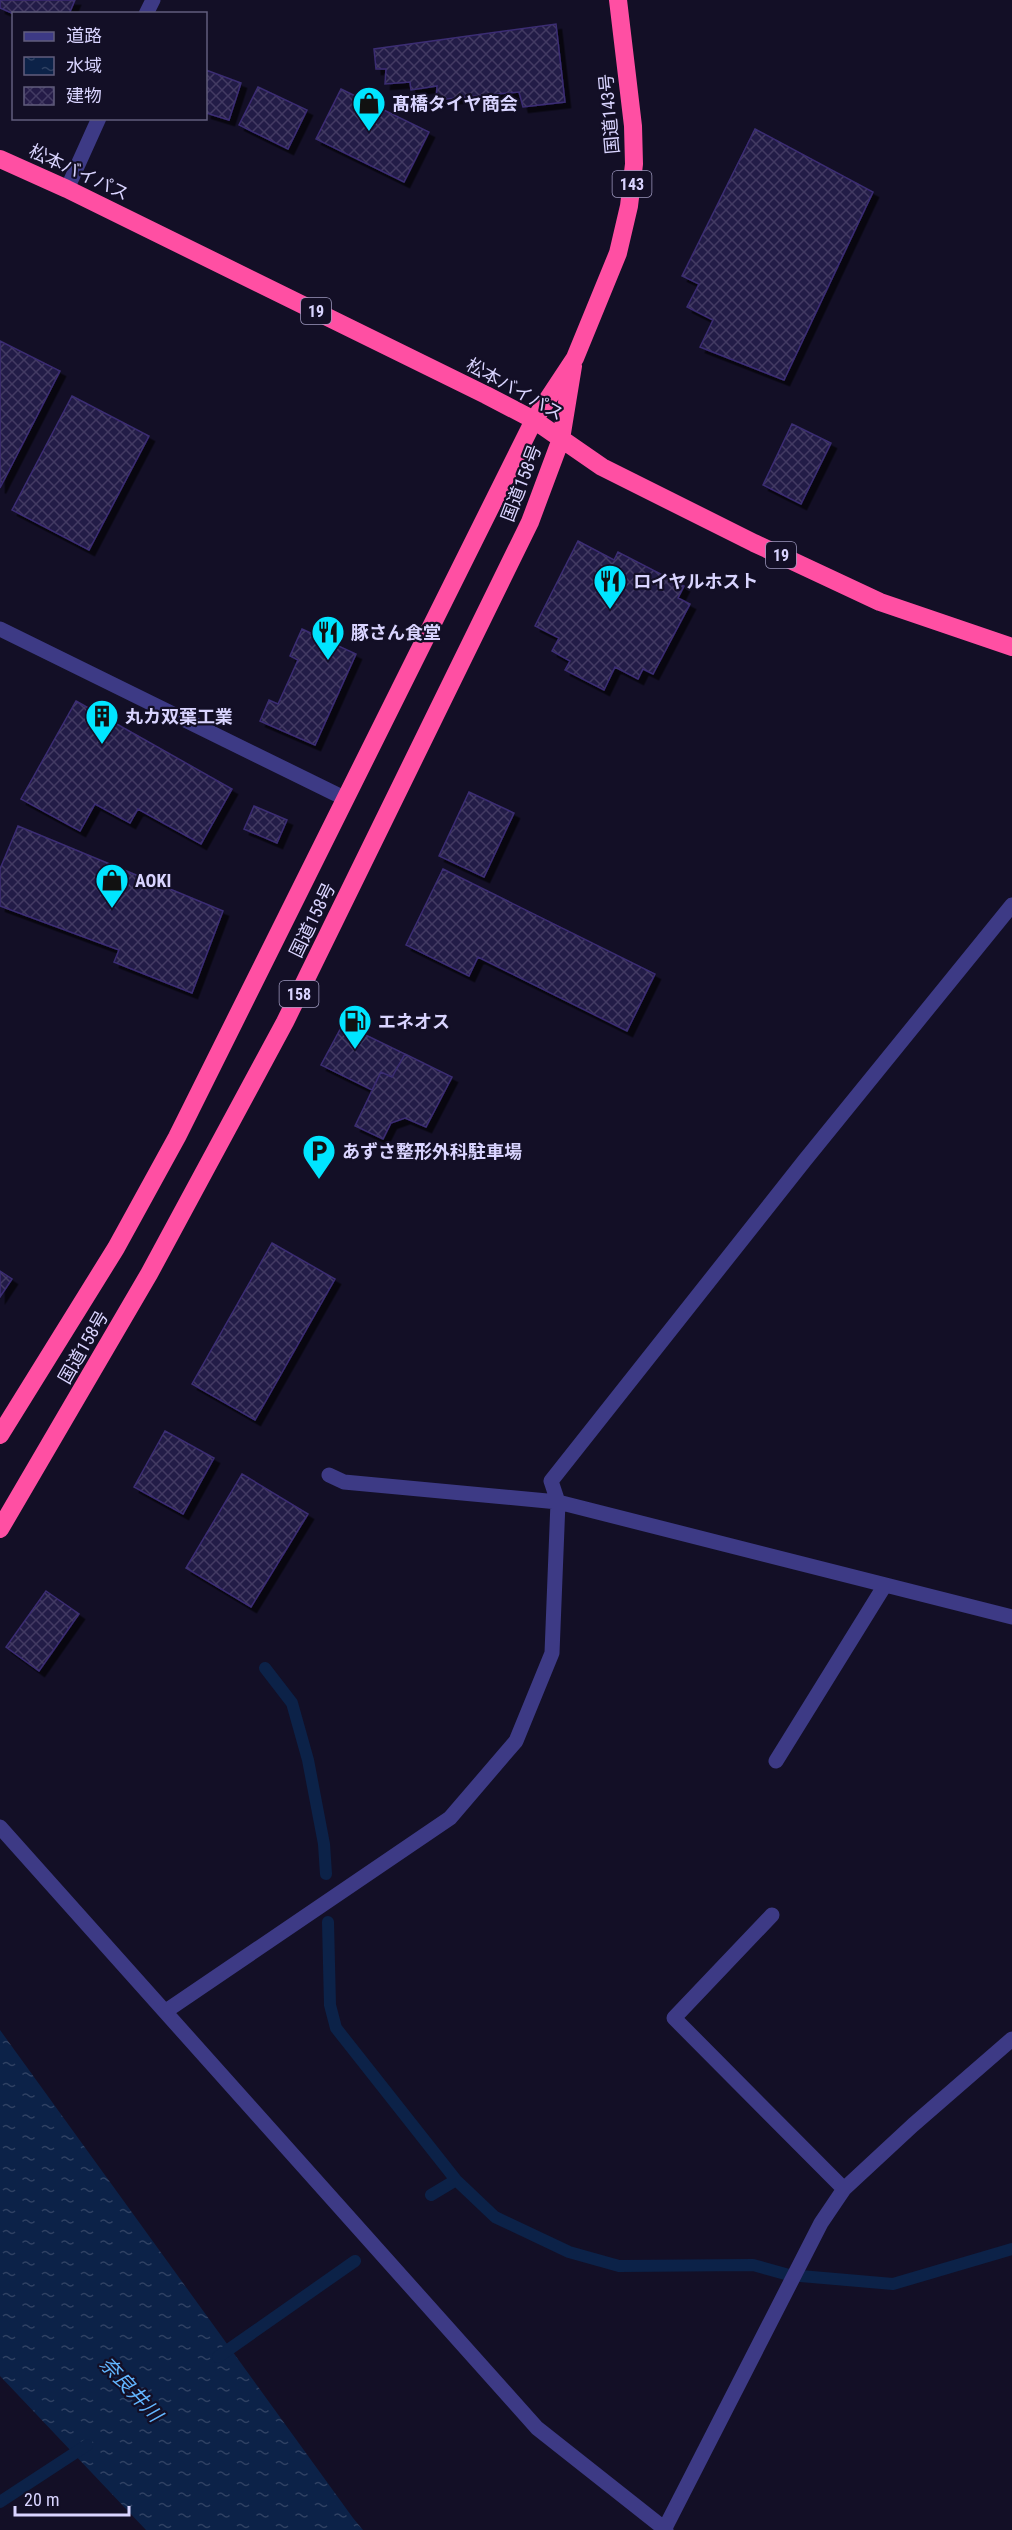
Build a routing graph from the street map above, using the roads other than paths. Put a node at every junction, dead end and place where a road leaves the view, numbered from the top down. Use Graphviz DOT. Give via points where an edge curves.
graph roads {
  1 [pos="618,0"];
  2 [pos="98,120"];
  3 [pos="0,159"];
  4 [pos="67,189"];
  5 [pos="575,358"];
  6 [pos="534,420"];
  7 [pos="561,439"];
  8 [pos="0,630"];
  9 [pos="1012,647"];
  10 [pos="346,799"];
  11 [pos="1012,905"];
  12 [pos="0,1435"];
  13 [pos="329,1475"];
  14 [pos="558,1502"];
  15 [pos="0,1529"];
  16 [pos="885,1585"];
  17 [pos="1012,1617"];
  18 [pos="776,1761"];
  19 [pos="0,1827"];
  20 [pos="772,1915"];
  21 [pos="166,2011"];
  22 [pos="1012,2039"];
  23 [pos="844,2189"];
  24 [pos="665,2530"];
  1 -- 5 [label="highway, 国道143号 / 143" via="634,165 618,253"];
  2 -- 4 [label="street"];
  3 -- 4 [label="highway, 松本バイパス / 19"];
  4 -- 6 [label="highway, 松本バイパス / 19"];
  5 -- 6 [label="highway, 国道143号 / 143"];
  5 -- 7 [label="highway, 国道143号 / 143"];
  6 -- 7 [label="highway, 松本バイパス / 19"];
  6 -- 10 [label="highway, 国道158号 / 158"];
  7 -- 9 [label="highway, 松本バイパス / 19" via="602,467 880,602"];
  7 -- 15 [label="highway, 国道158号 / 158" via="530,522 285,1022 149,1275"];
  8 -- 10 [label="street"];
  10 -- 12 [label="highway, 国道158号 / 158" via="177,1137 116,1248"];
  11 -- 14 [label="street" via="551,1481"];
  13 -- 14 [label="street" via="344,1482"];
  14 -- 16 [label="street"];
  14 -- 21 [label="street" via="552,1653 516,1741 450,1818"];
  16 -- 17 [label="street"];
  16 -- 18 [label="street"];
  19 -- 21 [label="street"];
  20 -- 23 [label="street" via="674,2019"];
  21 -- 24 [label="street" via="537,2428"];
  22 -- 23 [label="street"];
  23 -- 24 [label="street" via="821,2223"];
}
